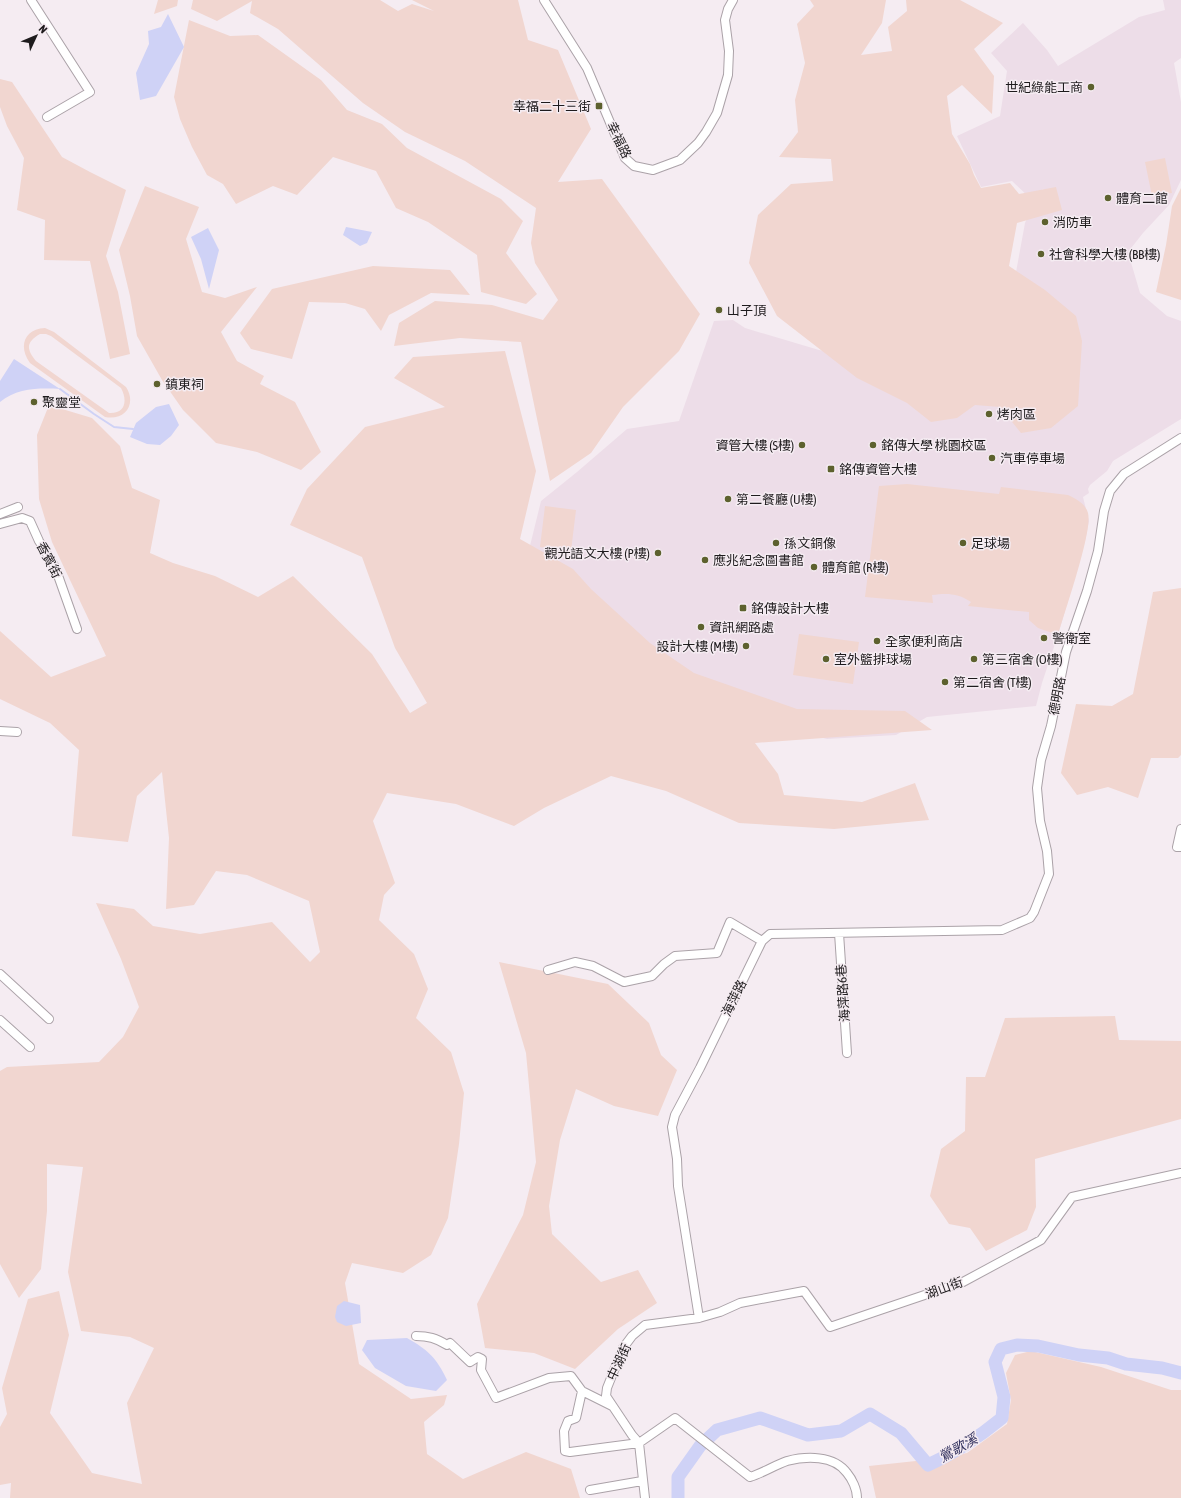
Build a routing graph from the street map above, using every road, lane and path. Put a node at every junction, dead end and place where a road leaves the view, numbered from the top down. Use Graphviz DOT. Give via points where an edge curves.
graph roads {
  1 [pos="31,0"];
  2 [pos="544,0"];
  3 [pos="733,0"];
  4 [pos="47,117"];
  5 [pos="1181,438"];
  6 [pos="18,507"];
  7 [pos="0,514"];
  8 [pos="0,524"];
  9 [pos="77,629"];
  10 [pos="0,731"];
  11 [pos="17,732"];
  12 [pos="1181,829"];
  13 [pos="1181,847"];
  14 [pos="839,933"];
  15 [pos="762,941"];
  16 [pos="548,970"];
  17 [pos="0,974"];
  18 [pos="49,1019"];
  19 [pos="0,1020"];
  20 [pos="30,1047"];
  21 [pos="847,1053"];
  22 [pos="1181,1173"];
  23 [pos="699,1318"];
  24 [pos="416,1336"];
  25 [pos="582,1392"];
  26 [pos="613,1406"];
  27 [pos="639,1443"];
  28 [pos="642,1480"];
  29 [pos="590,1490"];
  30 [pos="645,1498"];
  31 [pos="857,1498"];
  1 -- 4 [label="street" via="90,92"];
  2 -- 3 [label="street, 幸福路" via="587,68 625,158 634,166 653,170 680,160 698,143 716,113 728,75 726,20"];
  5 -- 14 [label="street, 德明路" via="1124,474 1110,491 1098,551 1066,652 1051,726 1041,760 1037,788 1049,874 1030,918 1002,930"];
  6 -- 7 [label="street"];
  8 -- 9 [label="street, 香賓街" via="22,518 30,522 55,567"];
  10 -- 11 [label="street"];
  12 -- 13 [label="street" via="1177,847"];
  14 -- 15 [label="street" via="770,934"];
  14 -- 21 [label="street, 海萍路6巷"];
  15 -- 16 [label="street" via="730,922 717,953 675,956 652,976 624,982 593,966 575,962"];
  15 -- 23 [label="street, 海萍路" via="675,1115 672,1127 678,1186"];
  17 -- 18 [label="street"];
  19 -- 20 [label="street"];
  22 -- 23 [label="street, 湖山街" via="1072,1198 1041,1240 963,1282 830,1327 804,1291 740,1303"];
  23 -- 26 [label="street, 中湖街" via="645,1325 632,1336 623,1348 607,1388 606,1396"];
  24 -- 25 [label="street" via="429,1336 447,1345 450,1343 470,1362 478,1357 482,1359 482,1370 496,1398 549,1378 571,1376"];
  25 -- 26 [label="street"];
  25 -- 27 [label="street" via="576,1418 568,1421 564,1431 565,1451"];
  26 -- 27 [label="street, 中湖街"];
  27 -- 28 [label="street"];
  27 -- 31 [label="street" via="675,1418 750,1477 786,1462 809,1458 831,1461 842,1466 852,1480"];
  28 -- 29 [label="street"];
  28 -- 30 [label="street"];
}
